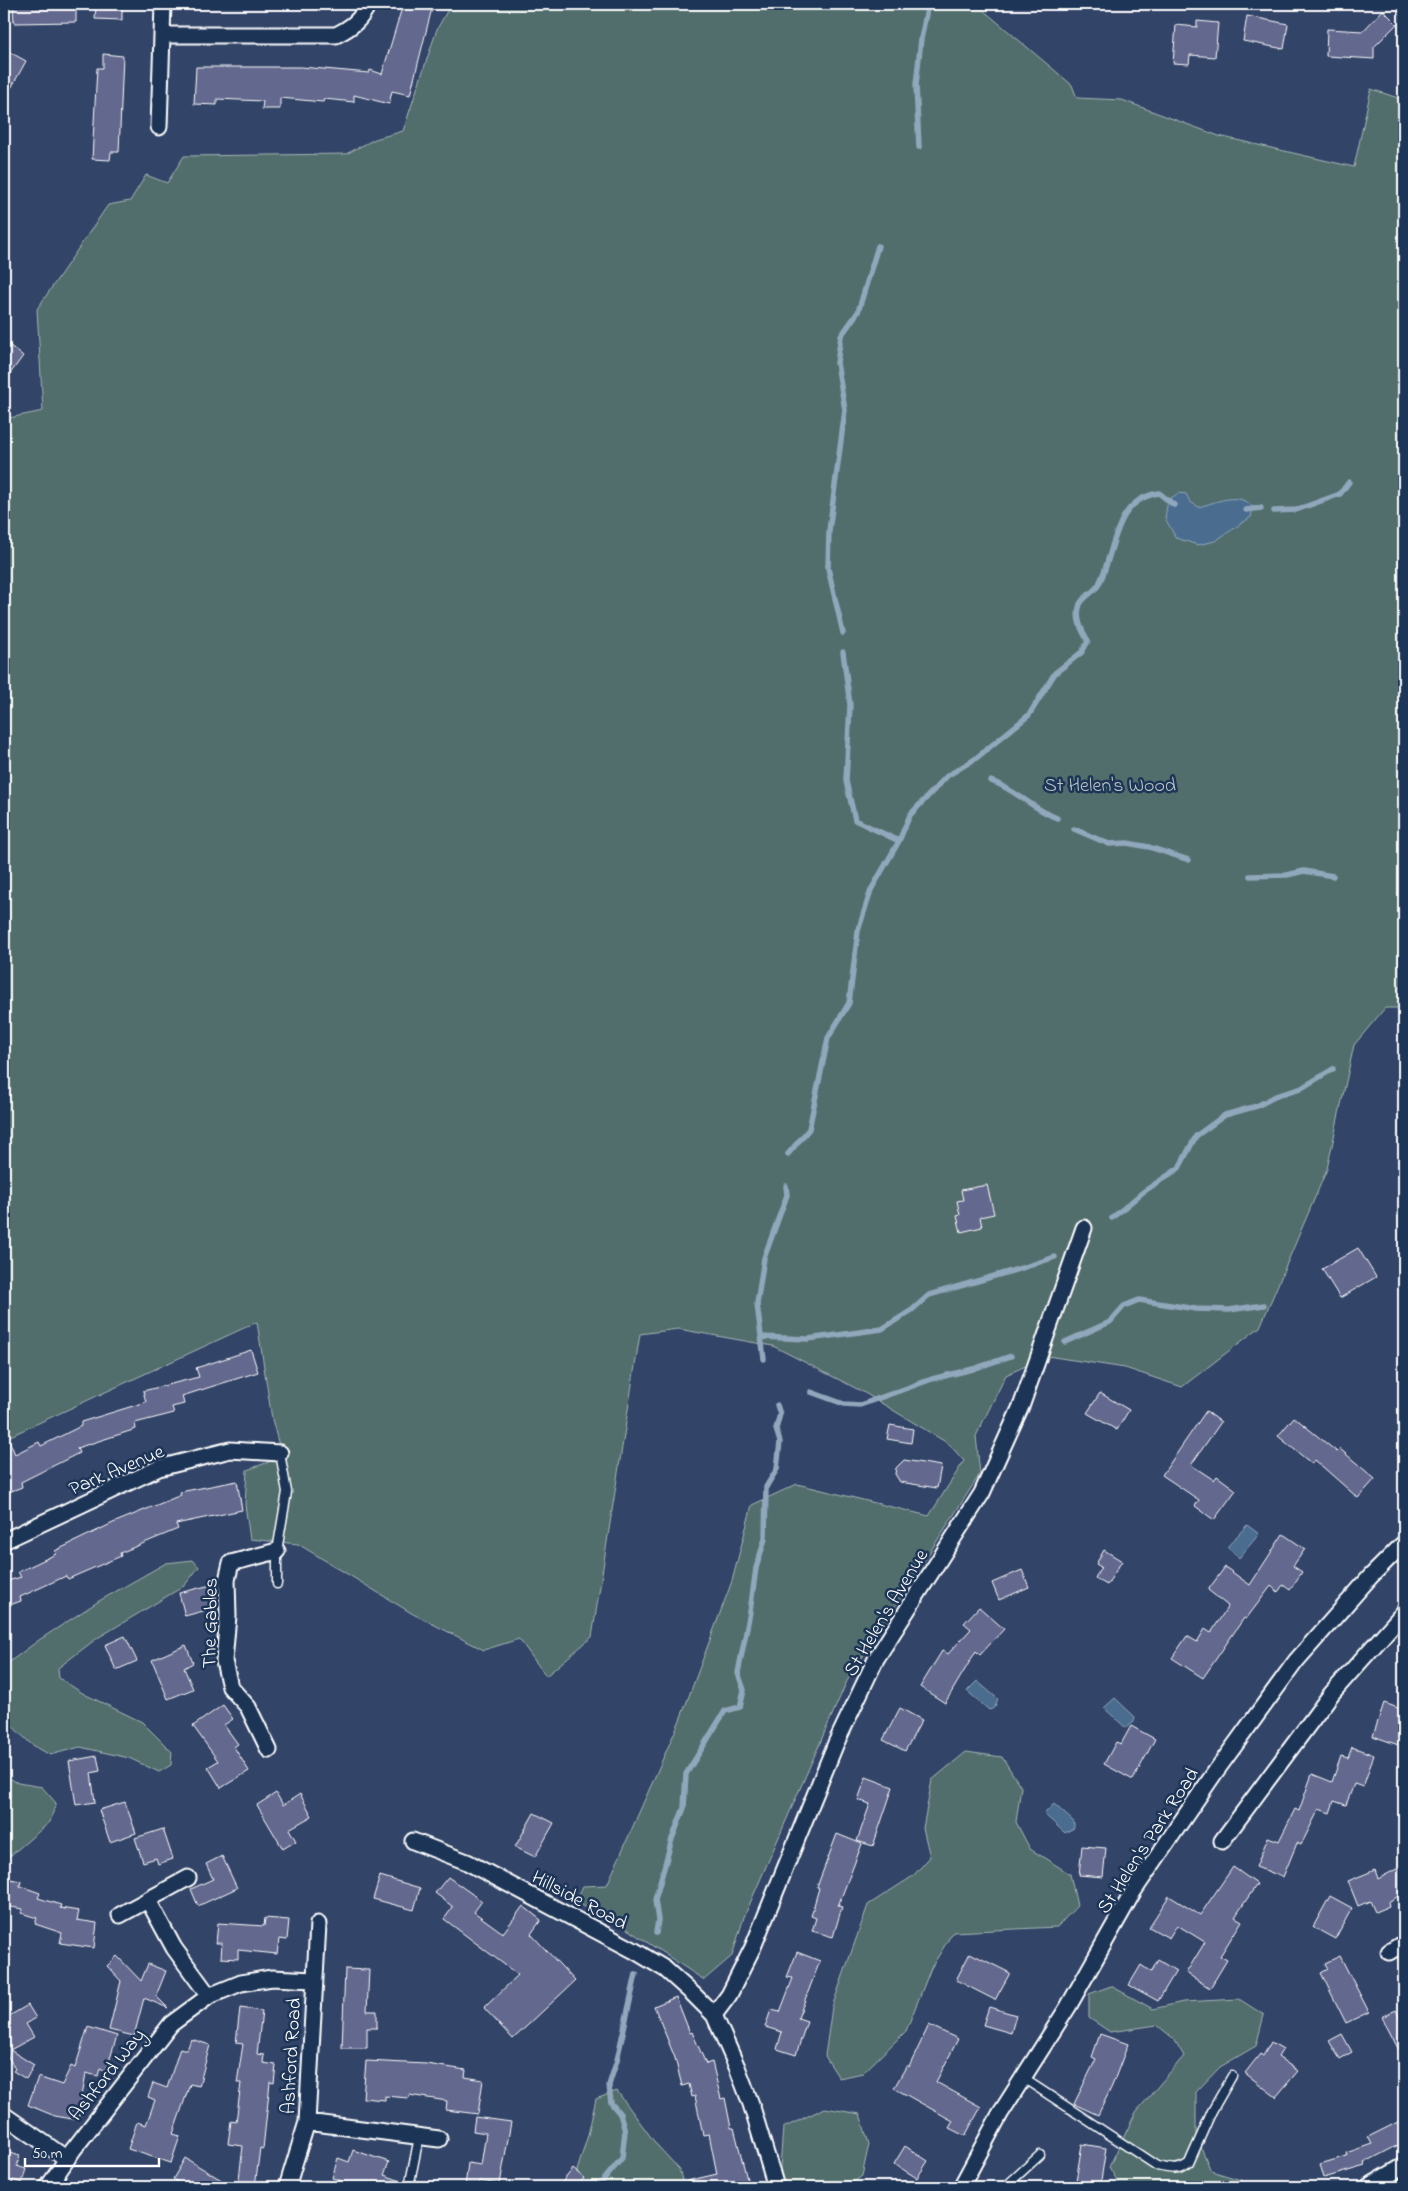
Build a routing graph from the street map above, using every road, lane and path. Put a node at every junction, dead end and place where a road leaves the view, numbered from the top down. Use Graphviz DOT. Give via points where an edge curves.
graph roads {
  1 [pos="163,4"];
  2 [pos="368,4"];
  3 [pos="162,35"];
  4 [pos="159,127"];
  5 [pos="1084,1228"];
  6 [pos="280,1453"];
  7 [pos="4,1542"];
  8 [pos="1404,1543"];
  9 [pos="277,1551"];
  10 [pos="277,1584"];
  11 [pos="1404,1612"];
  12 [pos="269,1750"];
  13 [pos="413,1841"];
  14 [pos="1222,1841"];
  15 [pos="188,1878"];
  16 [pos="148,1900"];
  17 [pos="120,1915"];
  18 [pos="318,1924"];
  19 [pos="1404,1943"];
  20 [pos="1389,1952"];
  21 [pos="314,1980"];
  22 [pos="209,1996"];
  23 [pos="714,2015"];
  24 [pos="1232,2076"];
  25 [pos="1023,2078"];
  26 [pos="4,2115"];
  27 [pos="307,2122"];
  28 [pos="418,2137"];
  29 [pos="439,2139"];
  30 [pos="1040,2156"];
  31 [pos="67,2159"];
  32 [pos="1404,2166"];
  33 [pos="48,2187"];
  34 [pos="287,2187"];
  35 [pos="409,2187"];
  36 [pos="776,2187"];
  37 [pos="961,2187"];
  38 [pos="1005,2187"];
  39 [pos="1368,2187"];
  1 -- 3 [label="street"];
  2 -- 3 [label="street" via="351,28 336,35"];
  3 -- 4 [label="street"];
  5 -- 23 [label="street, St Helen's Avenue" via="1022,1404 982,1493 876,1659 836,1743 753,1947 729,1996"];
  6 -- 7 [label="street, Park Avenue" via="230,1450 160,1468"];
  6 -- 9 [label="lane" via="286,1492"];
  8 -- 25 [label="street, St Helen's Park Road" via="1296,1661 1216,1771 1133,1892 1068,2007"];
  9 -- 10 [label="lane"];
  9 -- 12 [label="street, The Gables" via="231,1564 227,1580 224,1661 230,1687 248,1707"];
  11 -- 14 [label="street" via="1332,1693"];
  13 -- 23 [label="street, Hillside Road" via="467,1862 635,1951 665,1969"];
  15 -- 16 [label="street"];
  16 -- 17 [label="street"];
  16 -- 22 [label="street" via="174,1948"];
  18 -- 21 [label="street, Ashford Road"];
  19 -- 20 [label="street"];
  21 -- 22 [label="street, Ashford Way" via="272,1978 241,1983"];
  21 -- 27 [label="street, Ashford Road"];
  22 -- 31 [label="street, Ashford Way" via="171,2024"];
  23 -- 36 [label="street" via="751,2104"];
  24 -- 25 [label="lane" via="1189,2162 1182,2168 1170,2169 1157,2166"];
  25 -- 37 [label="street, St Helen's Park Road"];
  26 -- 31 [label="street"];
  27 -- 28 [label="street"];
  27 -- 34 [label="street, Ashford Road"];
  28 -- 29 [label="street"];
  28 -- 35 [label="lane"];
  30 -- 38 [label="lane"];
  31 -- 33 [label="street, Ashford Way"];
  32 -- 39 [label="street"];
}
